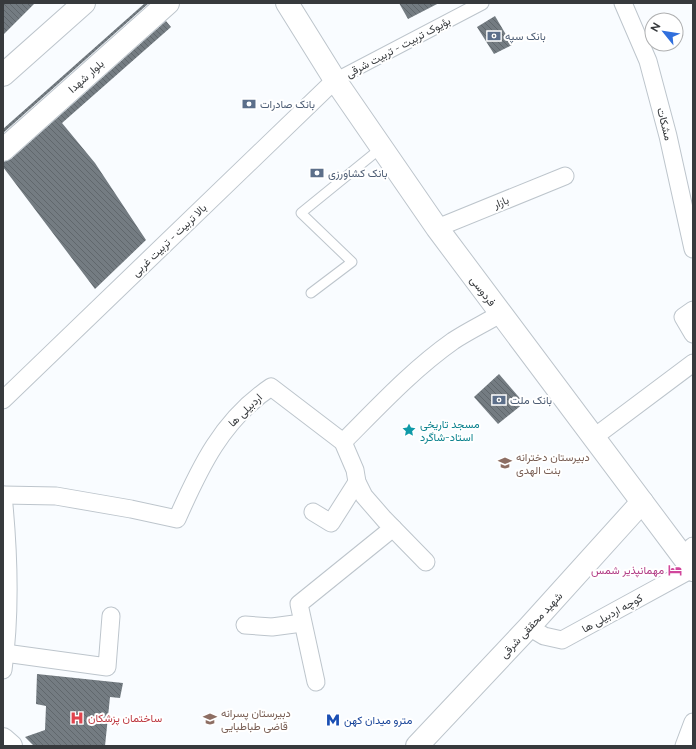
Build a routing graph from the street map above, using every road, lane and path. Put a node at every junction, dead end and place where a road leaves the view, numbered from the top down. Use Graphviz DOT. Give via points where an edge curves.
graph roads {
  1 [pos="84,3"];
  2 [pos="168,3"];
  3 [pos="287,3"];
  4 [pos="482,3"];
  5 [pos="624,3"];
  6 [pos="3,75"];
  7 [pos="335,80"];
  8 [pos="381,148"];
  9 [pos="3,150"];
  10 [pos="565,176"];
  11 [pos="686,190"];
  12 [pos="437,228"];
  13 [pos="693,249"];
  14 [pos="312,293"];
  15 [pos="693,310"];
  16 [pos="500,314"];
  17 [pos="693,334"];
  18 [pos="693,363"];
  19 [pos="3,400"];
  20 [pos="593,438"];
  21 [pos="343,442"];
  22 [pos="357,482"];
  23 [pos="3,495"];
  24 [pos="642,502"];
  25 [pos="313,512"];
  26 [pos="393,528"];
  27 [pos="690,560"];
  28 [pos="426,562"];
  29 [pos="111,616"];
  30 [pos="302,623"];
  31 [pos="245,625"];
  32 [pos="529,627"];
  33 [pos="5,653"];
  34 [pos="3,670"];
  35 [pos="316,682"];
  36 [pos="693,722"];
  37 [pos="3,739"];
  38 [pos="11,746"];
  39 [pos="417,746"];
  40 [pos="684,746"];
  1 -- 6 [label="main road"];
  2 -- 9 [label="main road, بلوار شهدا"];
  3 -- 7 [label="main road, فردوسی"];
  4 -- 7 [label="street, بؤیوک تربیت - تربیت شرقی"];
  5 -- 11 [label="street, مشکات" via="648,61 668,136"];
  7 -- 8 [label="main road, فردوسی"];
  7 -- 19 [label="street, بالا تربیت - تربیت غربی"];
  8 -- 12 [label="main road, فردوسی"];
  8 -- 14 [label="lane" via="301,213 352,262"];
  10 -- 12 [label="street, بازار"];
  11 -- 13 [label="street, مشکات"];
  12 -- 16 [label="main road, فردوسی"];
  15 -- 17 [label="street" via="682,317"];
  16 -- 20 [label="main road, فردوسی"];
  16 -- 21 [label="street" via="453,341 426,363 397,387"];
  18 -- 20 [label="street"];
  20 -- 24 [label="main road, فردوسی"];
  21 -- 22 [label="street" via="355,470"];
  21 -- 23 [label="street, اردبیلی ها" via="272,387 258,396 223,431 207,456 177,519 56,496"];
  22 -- 25 [label="street" via="331,523"];
  22 -- 26 [label="street" via="364,496"];
  23 -- 33 [label="street" via="8,557"];
  24 -- 27 [label="main road, فردوسی"];
  24 -- 32 [label="main road, شهید محققی شرقی"];
  26 -- 28 [label="street"];
  26 -- 30 [label="street" via="298,604"];
  27 -- 32 [label="street, کوچه اردبیلی ها" via="562,640 544,636"];
  29 -- 33 [label="street" via="107,667"];
  30 -- 31 [label="street" via="272,627"];
  30 -- 35 [label="street"];
  32 -- 39 [label="main road, شهید محققی شرقی"];
  33 -- 34 [label="street"];
  36 -- 40 [label="street"];
  37 -- 38 [label="main road"];
}
